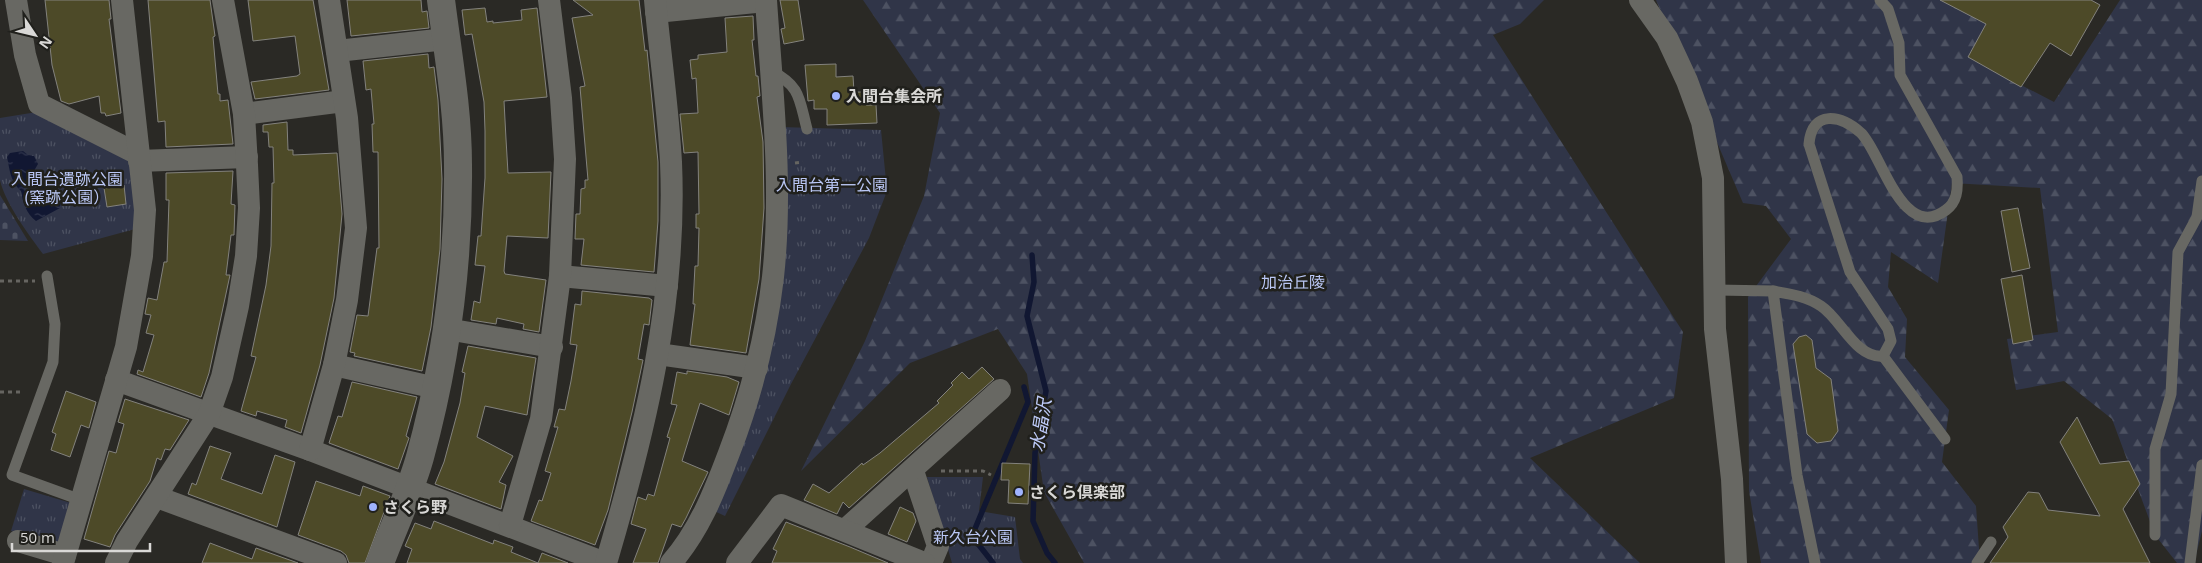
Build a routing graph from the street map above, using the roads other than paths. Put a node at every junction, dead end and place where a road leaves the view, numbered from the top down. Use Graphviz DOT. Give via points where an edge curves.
graph roads {
  1 [pos="16,0"];
  2 [pos="122,0"];
  3 [pos="223,0"];
  4 [pos="329,0"];
  5 [pos="441,0"];
  6 [pos="549,0"];
  7 [pos="1640,0"];
  8 [pos="1880,0"];
  9 [pos="766,1"];
  10 [pos="655,6"];
  11 [pos="446,40"];
  12 [pos="337,51"];
  13 [pos="771,71"];
  14 [pos="344,101"];
  15 [pos="244,114"];
  16 [pos="807,129"];
  17 [pos="138,157"];
  18 [pos="247,157"];
  19 [pos="2202,181"];
  20 [pos="2200,220"];
  21 [pos="560,276"];
  22 [pos="48,279"];
  23 [pos="667,286"];
  24 [pos="1716,290"];
  25 [pos="1773,291"];
  26 [pos="447,329"];
  27 [pos="552,346"];
  28 [pos="658,354"];
  29 [pos="1883,356"];
  30 [pos="334,365"];
  31 [pos="757,368"];
  32 [pos="116,380"];
  33 [pos="436,388"];
  34 [pos="1000,390"];
  35 [pos="209,414"];
  36 [pos="1945,439"];
  37 [pos="310,450"];
  38 [pos="2202,465"];
  39 [pos="913,471"];
  40 [pos="409,487"];
  41 [pos="156,497"];
  42 [pos="81,500"];
  43 [pos="510,526"];
  44 [pos="845,530"];
  45 [pos="2155,535"];
  46 [pos="18,541"];
  47 [pos="1990,542"];
  48 [pos="64,559"];
  49 [pos="116,563"];
  50 [pos="336,563"];
  51 [pos="380,563"];
  52 [pos="605,563"];
  53 [pos="671,563"];
  54 [pos="738,563"];
  55 [pos="924,563"];
  56 [pos="931,563"];
  57 [pos="1736,563"];
  58 [pos="1815,563"];
  59 [pos="1976,563"];
  60 [pos="2190,563"];
  1 -- 17 [label="street" via="25,55 40,104"];
  2 -- 17 [label="street"];
  3 -- 15 [label="street"];
  4 -- 12 [label="street"];
  5 -- 11 [label="street"];
  6 -- 21 [label="street" via="565,159"];
  7 -- 24 [label="street" via="1667,38 1702,122 1713,178"];
  8 -- 29 [label="lane" via="1888,9 1900,43 1900,75 1957,177 1958,191 1952,206 1942,213 1919,215 1888,184 1862,134 1835,118 1817,123 1810,134 1809,144 1850,272 1888,329 1891,341"];
  9 -- 10 [label="street"];
  9 -- 13 [label="street"];
  10 -- 23 [label="street" via="671,162"];
  11 -- 12 [label="street"];
  11 -- 26 [label="street" via="456,116 458,166 455,259"];
  12 -- 14 [label="street"];
  13 -- 16 [label="lane" via="793,86"];
  13 -- 31 [label="street" via="777,166 776,234 773,277"];
  14 -- 15 [label="street"];
  14 -- 30 [label="street" via="356,228 347,300"];
  15 -- 18 [label="street"];
  17 -- 18 [label="street"];
  17 -- 32 [label="street" via="145,210 142,256 130,328"];
  18 -- 35 [label="street" via="249,208 246,256 222,377"];
  19 -- 20 [label="lane"];
  20 -- 45 [label="lane" via="2178,252 2171,394 2155,449"];
  21 -- 23 [label="street"];
  21 -- 27 [label="street"];
  22 -- 42 [label="lane" via="55,324 53,362 12,475"];
  23 -- 28 [label="street"];
  24 -- 25 [label="lane"];
  24 -- 57 [label="street" via="1715,329 1732,479"];
  25 -- 29 [label="lane" via="1802,296 1824,307 1862,348 1870,354"];
  25 -- 58 [label="lane" via="1798,475"];
  26 -- 27 [label="street"];
  26 -- 33 [label="street"];
  27 -- 43 [label="street" via="541,419"];
  28 -- 31 [label="street"];
  28 -- 52 [label="street" via="636,461"];
  29 -- 36 [label="lane"];
  30 -- 33 [label="street"];
  30 -- 37 [label="street"];
  31 -- 53 [label="street" via="749,401 715,490 686,546"];
  32 -- 35 [label="street"];
  32 -- 42 [label="street"];
  33 -- 40 [label="street"];
  34 -- 39 [label="street"];
  35 -- 37 [label="street"];
  35 -- 41 [label="street"];
  37 -- 40 [label="street"];
  38 -- 60 [label="lane"];
  39 -- 44 [label="street"];
  39 -- 56 [label="street" via="938,546"];
  40 -- 43 [label="street"];
  40 -- 51 [label="street"];
  41 -- 49 [label="street"];
  41 -- 50 [label="street"];
  42 -- 48 [label="street"];
  43 -- 52 [label="street"];
  44 -- 54 [label="street" via="781,505"];
  44 -- 55 [label="street"];
  46 -- 48 [label="street"];
  47 -- 59 [label="lane"];
}
